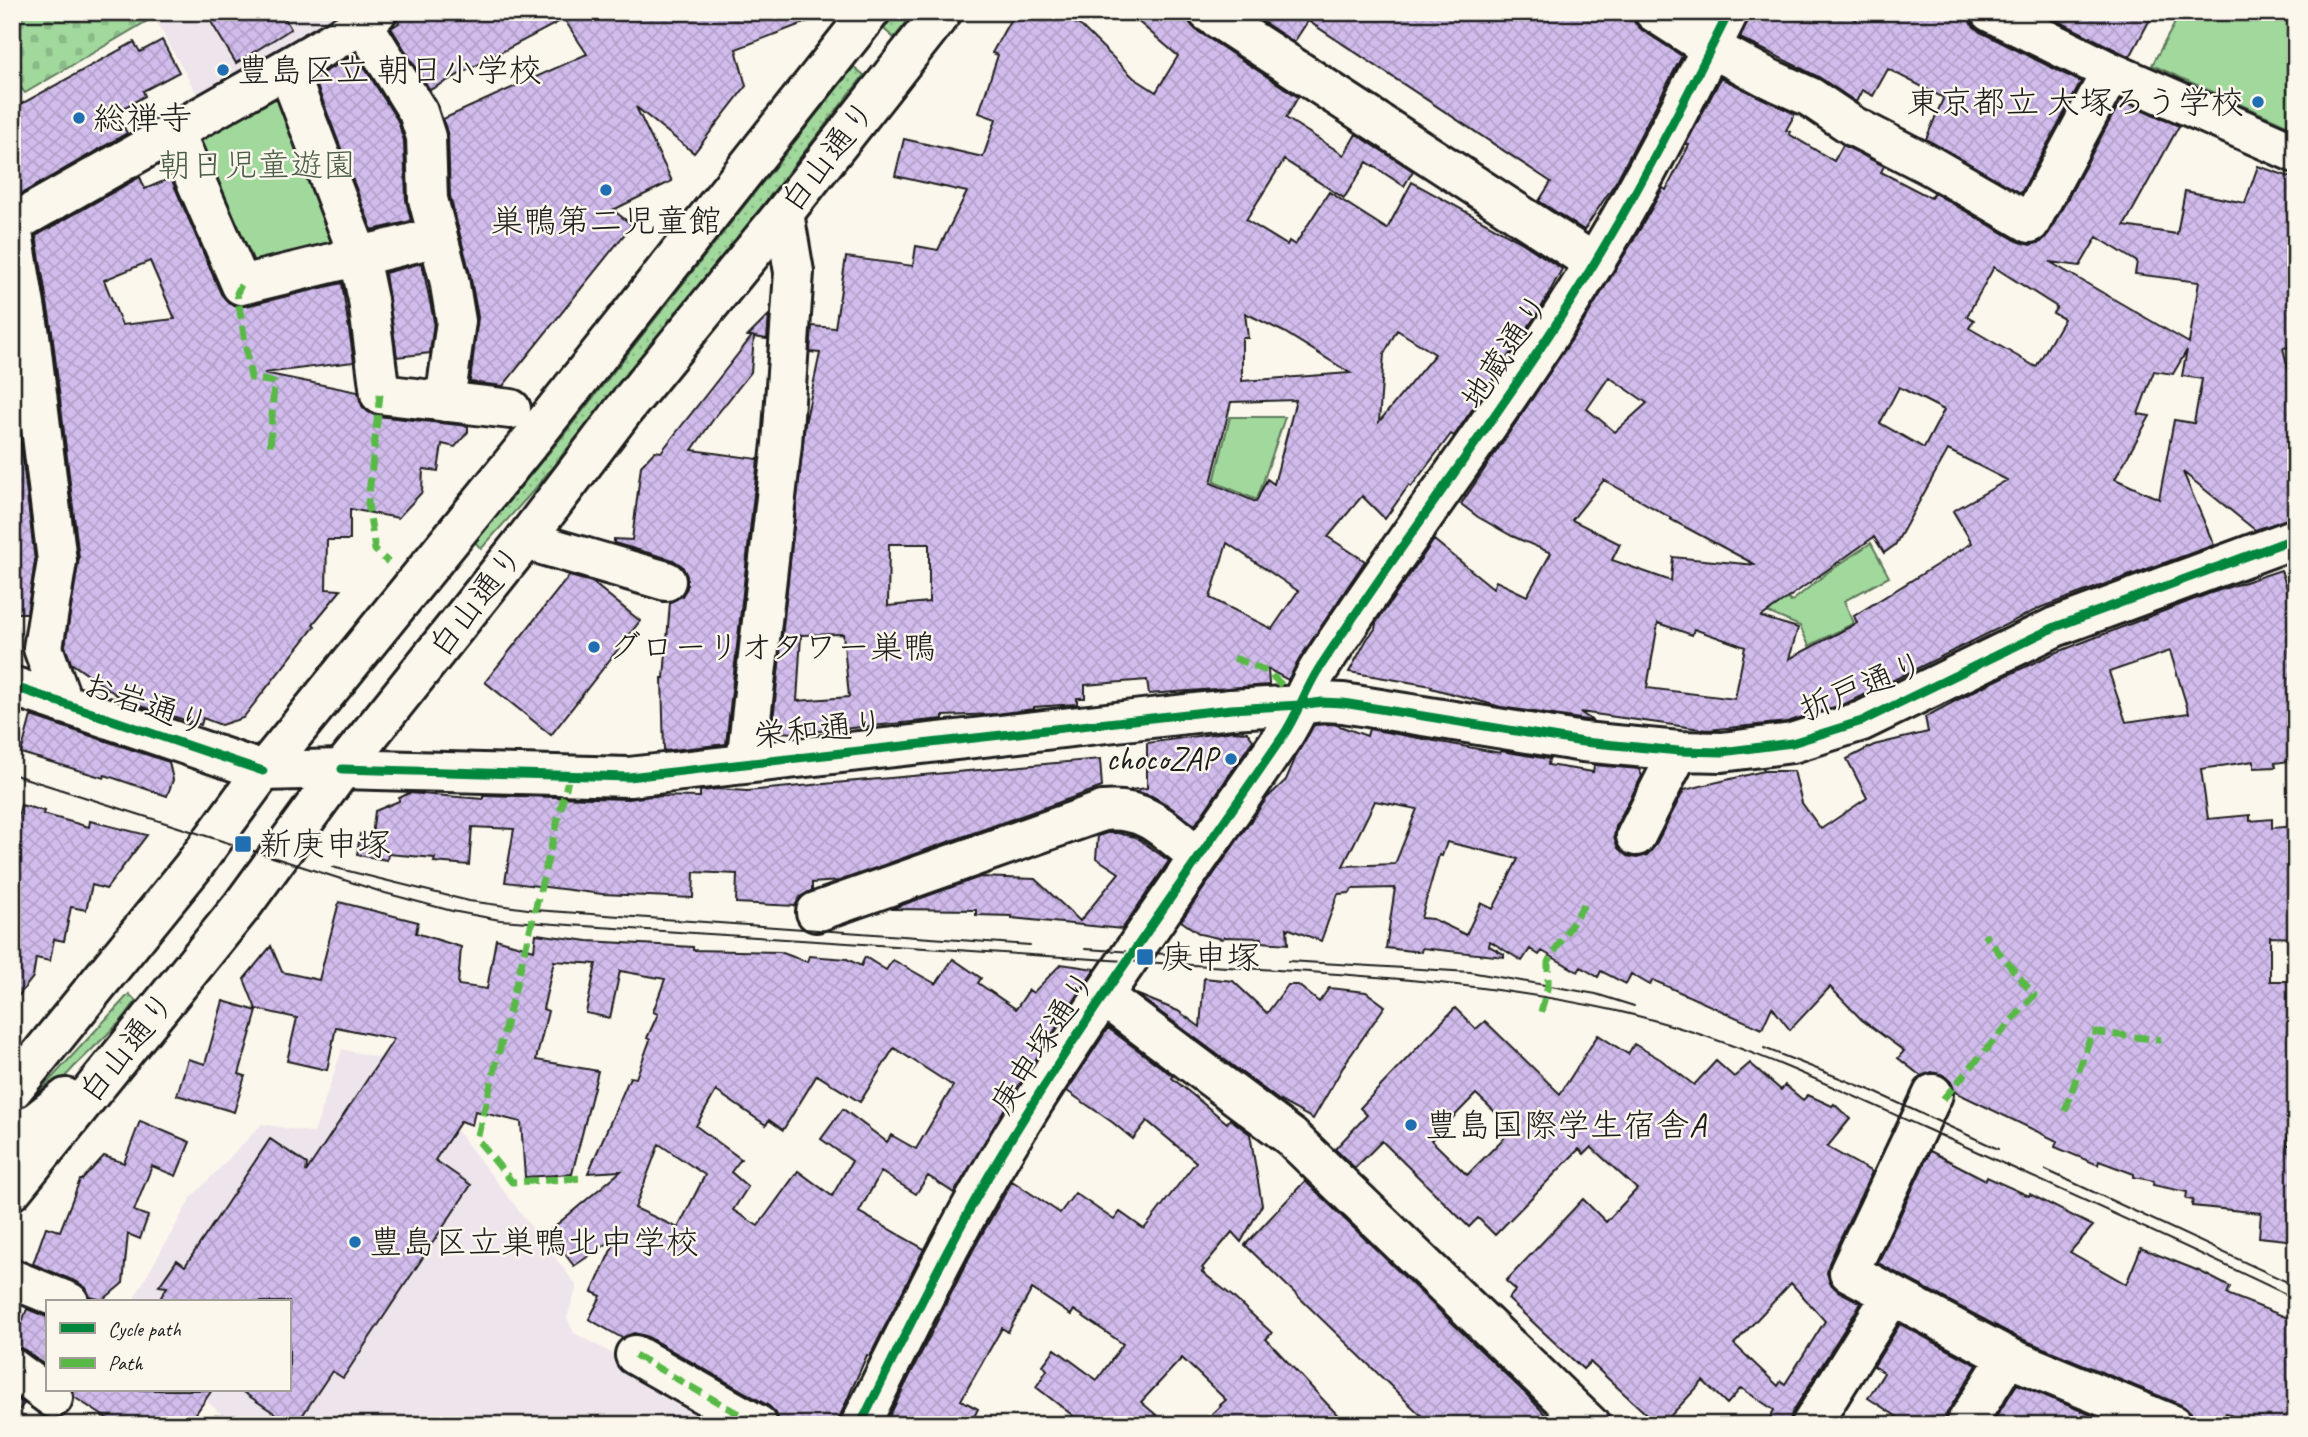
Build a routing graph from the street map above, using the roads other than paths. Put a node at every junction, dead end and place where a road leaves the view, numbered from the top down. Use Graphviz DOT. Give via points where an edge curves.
graph roads {
  1 [pos="870,12"];
  2 [pos="942,12"];
  3 [pos="1208,12"];
  4 [pos="1654,12"];
  5 [pos="1730,12"];
  6 [pos="1990,12"];
  7 [pos="370,18"];
  8 [pos="1711,47"];
  9 [pos="287,68"];
  10 [pos="2111,72"];
  11 [pos="175,133"];
  12 [pos="2296,153"];
  13 [pos="784,213"];
  14 [pos="12,226"];
  15 [pos="438,237"];
  16 [pos="359,257"];
  17 [pos="1594,263"];
  18 [pos="445,402"];
  19 [pos="511,409"];
  20 [pos="2296,538"];
  21 [pos="524,540"];
  22 [pos="666,581"];
  23 [pos="12,686"];
  24 [pos="63,704"];
  25 [pos="1300,705"];
  26 [pos="1679,751"];
  27 [pos="746,763"];
  28 [pos="342,769"];
  29 [pos="263,771"];
  30 [pos="1636,836"];
  31 [pos="1199,857"];
  32 [pos="816,912"];
  33 [pos="1104,997"];
  34 [pos="124,1050"];
  35 [pos="12,1090"];
  36 [pos="1933,1094"];
  37 [pos="12,1144"];
  38 [pos="12,1191"];
  39 [pos="12,1279"];
  40 [pos="1892,1295"];
  41 [pos="64,1300"];
  42 [pos="635,1355"];
  43 [pos="2008,1357"];
  44 [pos="12,1368"];
  45 [pos="53,1398"];
  46 [pos="758,1425"];
  47 [pos="860,1425"];
  48 [pos="1590,1425"];
  49 [pos="1811,1425"];
  50 [pos="1965,1425"];
  51 [pos="2173,1425"];
  1 -- 29 [label="main road, 白山通り"];
  2 -- 13 [label="main road, 白山通り"];
  3 -- 17 [label="main road"];
  4 -- 8 [label="main road"];
  5 -- 8 [label="main road, 地蔵通り"];
  6 -- 10 [label="main road"];
  7 -- 9 [label="main road"];
  7 -- 15 [label="main road" via="426,137 428,199"];
  8 -- 10 [label="main road" via="1810,97 1853,126 2030,223"];
  8 -- 17 [label="main road, 地蔵通り"];
  9 -- 11 [label="main road"];
  9 -- 16 [label="main road"];
  10 -- 12 [label="main road"];
  11 -- 14 [label="main road"];
  11 -- 16 [label="main road" via="241,285"];
  13 -- 21 [label="main road, 白山通り"];
  13 -- 27 [label="main road" via="794,272 785,404"];
  14 -- 24 [label="main road" via="57,561 43,648"];
  15 -- 16 [label="main road"];
  15 -- 18 [label="main road" via="456,321"];
  16 -- 18 [label="main road" via="380,394"];
  17 -- 25 [label="main road, 地蔵通り" via="1317,671"];
  18 -- 19 [label="main road"];
  20 -- 26 [label="main road, 折戸通り" via="2054,627 1862,722 1792,743 1722,752"];
  21 -- 22 [label="main road"];
  21 -- 28 [label="main road, 白山通り"];
  23 -- 24 [label="main road, お岩通り"];
  24 -- 29 [label="main road, お岩通り"];
  25 -- 26 [label="main road, 折戸通り" via="1343,703 1583,741"];
  25 -- 27 [label="main road, 栄和通り"];
  25 -- 31 [label="main road, 庚申塚通り"];
  26 -- 30 [label="main road"];
  27 -- 28 [label="main road, 栄和通り" via="629,777"];
  28 -- 29 [label="main road, お岩通り"];
  28 -- 34 [label="main road, 白山通り" via="242,906"];
  29 -- 35 [label="main road, 白山通り" via="192,868"];
  31 -- 32 [label="main road" via="1145,815 1103,811"];
  31 -- 33 [label="main road, 庚申塚通り"];
  33 -- 47 [label="main road, 庚申塚通り" via="1012,1137 951,1243"];
  33 -- 48 [label="main road" via="1291,1137"];
  34 -- 37 [label="main road"];
  34 -- 38 [label="main road, 白山通り"];
  36 -- 40 [label="main road" via="1849,1272"];
  39 -- 41 [label="main road"];
  40 -- 43 [label="main road"];
  40 -- 49 [label="main road"];
  42 -- 46 [label="main road"];
  43 -- 50 [label="main road"];
  43 -- 51 [label="main road"];
  44 -- 45 [label="main road"];
}
